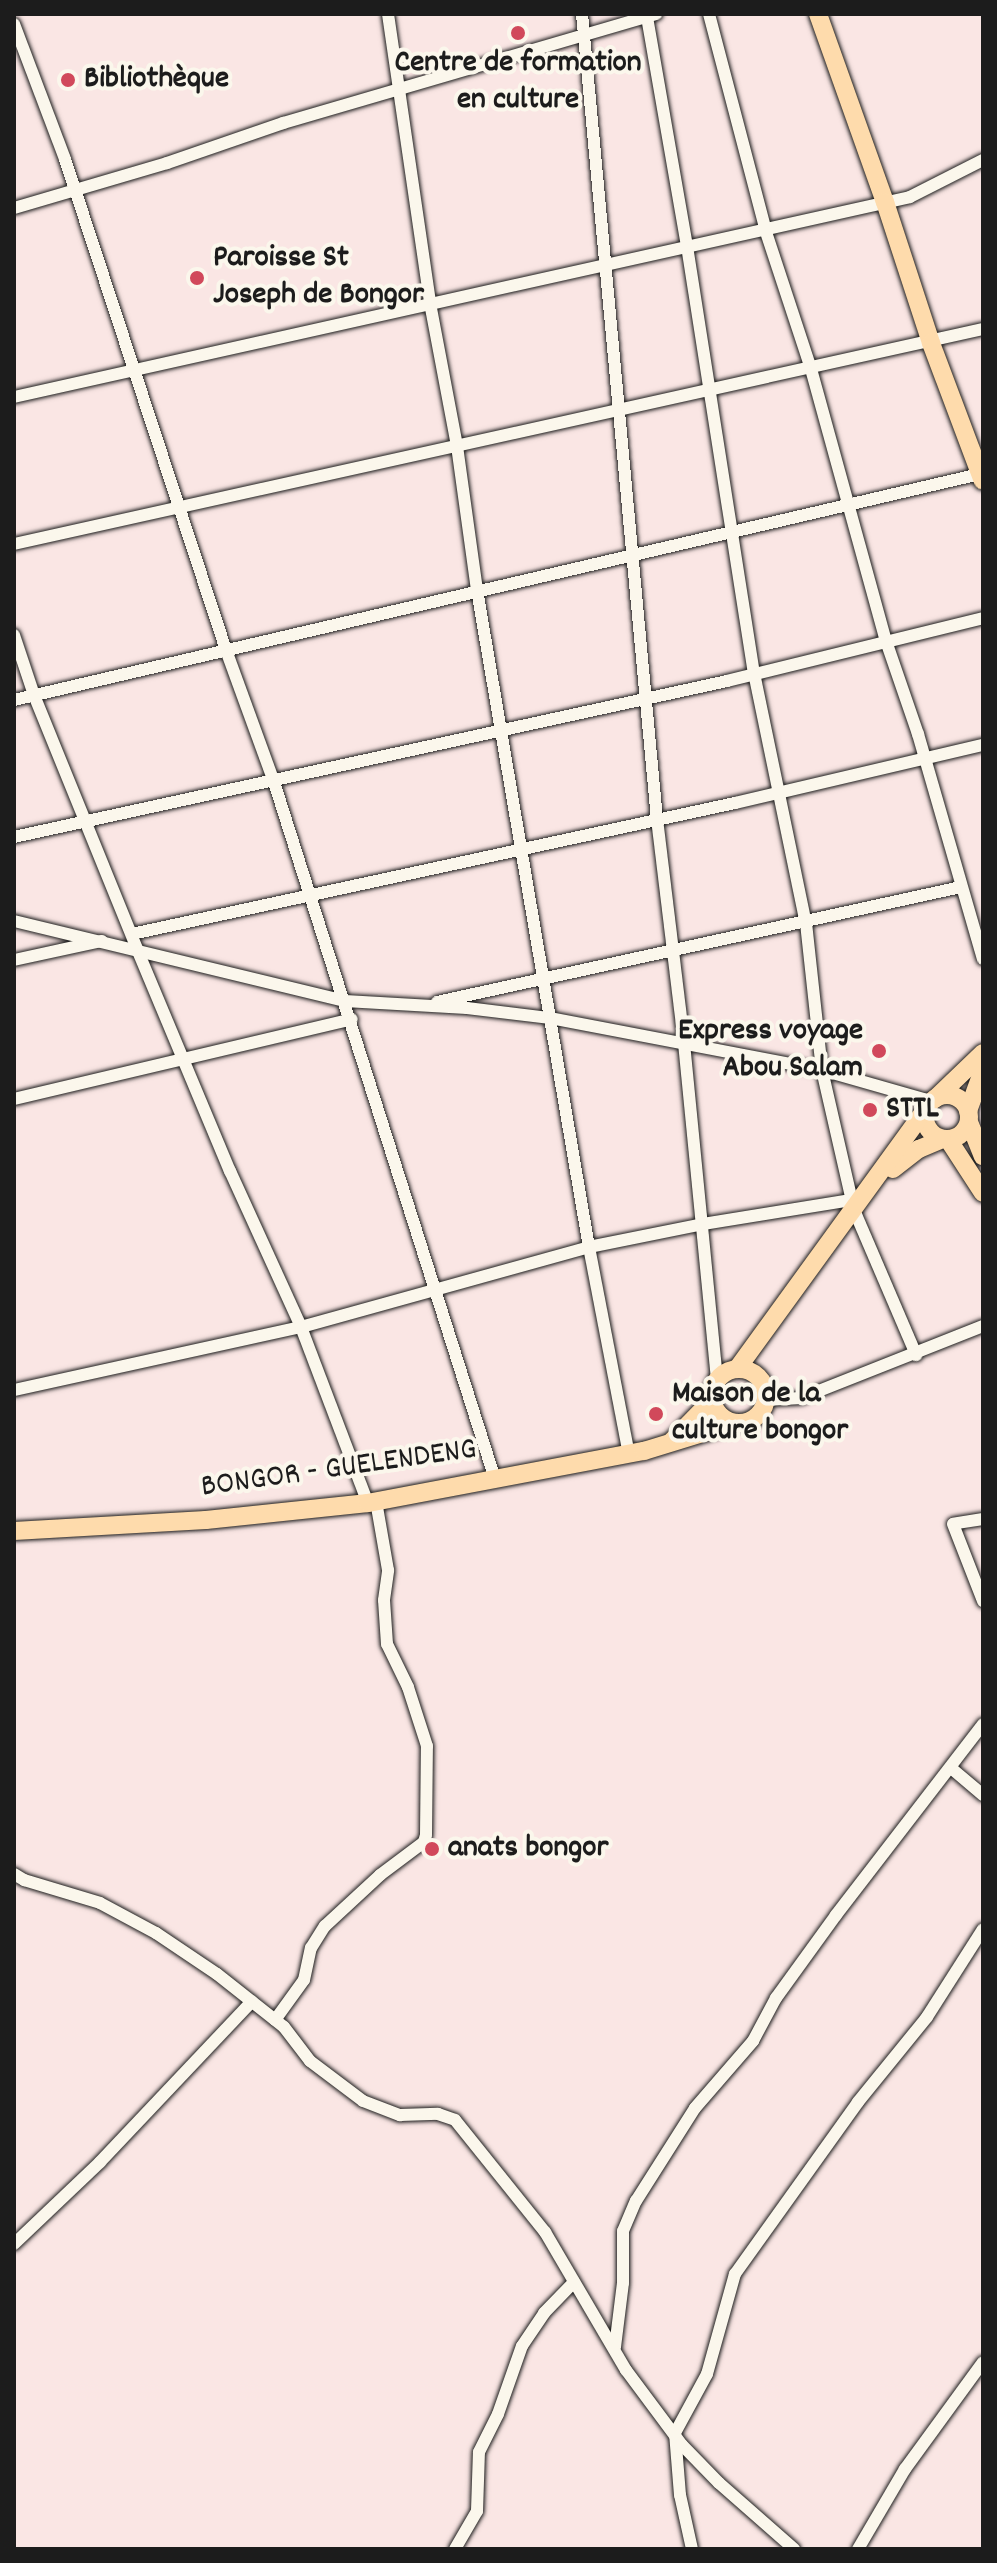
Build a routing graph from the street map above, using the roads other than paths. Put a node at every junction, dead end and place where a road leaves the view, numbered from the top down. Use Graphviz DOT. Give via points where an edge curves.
graph roads {
  1 [pos="388,14"];
  2 [pos="582,14"];
  3 [pos="709,14"];
  4 [pos="818,14"];
  5 [pos="652,16"];
  6 [pos="14,24"];
  7 [pos="584,34"];
  8 [pos="399,92"];
  9 [pos="983,160"];
  10 [pos="74,191"];
  11 [pos="885,202"];
  12 [pos="14,208"];
  13 [pos="766,232"];
  14 [pos="687,246"];
  15 [pos="608,264"];
  16 [pos="430,303"];
  17 [pos="983,329"];
  18 [pos="931,343"];
  19 [pos="811,369"];
  20 [pos="136,370"];
  21 [pos="708,390"];
  22 [pos="14,397"];
  23 [pos="621,407"];
  24 [pos="457,446"];
  25 [pos="982,478"];
  26 [pos="848,502"];
  27 [pos="179,510"];
  28 [pos="732,532"];
  29 [pos="14,544"];
  30 [pos="633,554"];
  31 [pos="477,590"];
  32 [pos="983,618"];
  33 [pos="14,635"];
  34 [pos="887,644"];
  35 [pos="226,650"];
  36 [pos="754,673"];
  37 [pos="34,695"];
  38 [pos="645,697"];
  39 [pos="14,700"];
  40 [pos="501,729"];
  41 [pos="983,745"];
  42 [pos="925,759"];
  43 [pos="274,782"];
  44 [pos="778,793"];
  45 [pos="657,819"];
  46 [pos="87,822"];
  47 [pos="14,837"];
  48 [pos="523,847"];
  49 [pos="961,887"];
  50 [pos="312,896"];
  51 [pos="14,921"];
  52 [pos="806,923"];
  53 [pos="132,934"];
  54 [pos="105,941"];
  55 [pos="137,949"];
  56 [pos="673,951"];
  57 [pos="983,959"];
  58 [pos="14,960"];
  59 [pos="545,978"];
  60 [pos="345,1001"];
  61 [pos="420,1005"];
  62 [pos="550,1018"];
  63 [pos="352,1019"];
  64 [pos="684,1043"];
  65 [pos="983,1053"];
  66 [pos="186,1058"];
  67 [pos="822,1070"];
  68 [pos="983,1070"];
  69 [pos="14,1099"];
  70 [pos="931,1103"];
  71 [pos="969,1116"];
  72 [pos="945,1139"];
  73 [pos="983,1156"];
  74 [pos="875,1183"];
  75 [pos="983,1193"];
  76 [pos="852,1205"];
  77 [pos="703,1224"];
  78 [pos="589,1247"];
  79 [pos="434,1290"];
  80 [pos="769,1324"];
  81 [pos="983,1326"];
  82 [pos="301,1327"];
  83 [pos="916,1355"];
  84 [pos="737,1369"];
  85 [pos="717,1380"];
  86 [pos="14,1390"];
  87 [pos="764,1393"];
  88 [pos="712,1400"];
  89 [pos="735,1423"];
  90 [pos="669,1444"];
  91 [pos="629,1454"];
  92 [pos="495,1479"];
  93 [pos="372,1502"];
  94 [pos="983,1519"];
  95 [pos="14,1531"];
  96 [pos="983,1601"];
  97 [pos="983,1724"];
  98 [pos="951,1768"];
  99 [pos="983,1795"];
  100 [pos="14,1874"];
  101 [pos="983,1929"];
  102 [pos="252,2001"];
  103 [pos="275,2020"];
  104 [pos="14,2244"];
  105 [pos="574,2282"];
  106 [pos="615,2348"];
  107 [pos="983,2362"];
  108 [pos="675,2433"];
  109 [pos="455,2549"];
  110 [pos="692,2549"];
  111 [pos="794,2549"];
  112 [pos="858,2549"];
  1 -- 8 [label="street"];
  2 -- 7 [label="street"];
  3 -- 13 [label="street"];
  4 -- 11 [label="highway"];
  5 -- 7 [label="street"];
  5 -- 14 [label="street"];
  6 -- 10 [label="street"];
  7 -- 8 [label="street"];
  7 -- 15 [label="street"];
  8 -- 10 [label="street" via="283,123"];
  8 -- 16 [label="street"];
  9 -- 11 [label="street" via="910,197"];
  10 -- 12 [label="street"];
  10 -- 20 [label="street"];
  11 -- 13 [label="street"];
  11 -- 18 [label="highway"];
  13 -- 14 [label="street"];
  13 -- 19 [label="street"];
  14 -- 15 [label="street"];
  14 -- 21 [label="street"];
  15 -- 16 [label="street"];
  15 -- 23 [label="street"];
  16 -- 20 [label="street"];
  16 -- 24 [label="street"];
  17 -- 18 [label="street"];
  18 -- 19 [label="street"];
  18 -- 25 [label="highway"];
  19 -- 21 [label="street"];
  19 -- 26 [label="street"];
  20 -- 22 [label="street"];
  20 -- 27 [label="street"];
  21 -- 23 [label="street"];
  21 -- 28 [label="street"];
  23 -- 24 [label="street"];
  23 -- 30 [label="street"];
  24 -- 27 [label="street"];
  24 -- 31 [label="street"];
  25 -- 26 [label="street"];
  26 -- 28 [label="street"];
  26 -- 34 [label="street"];
  27 -- 29 [label="street"];
  27 -- 35 [label="street"];
  28 -- 30 [label="street"];
  28 -- 36 [label="street"];
  30 -- 31 [label="street"];
  30 -- 38 [label="street"];
  31 -- 35 [label="street"];
  31 -- 40 [label="street"];
  32 -- 34 [label="street"];
  33 -- 37 [label="street"];
  34 -- 36 [label="street"];
  34 -- 42 [label="street"];
  35 -- 37 [label="street"];
  35 -- 43 [label="street"];
  36 -- 38 [label="street"];
  36 -- 44 [label="street"];
  37 -- 39 [label="street"];
  37 -- 46 [label="street"];
  38 -- 40 [label="street"];
  38 -- 45 [label="street"];
  40 -- 43 [label="street"];
  40 -- 48 [label="street"];
  41 -- 42 [label="street"];
  42 -- 44 [label="street"];
  42 -- 49 [label="street"];
  43 -- 46 [label="street"];
  43 -- 50 [label="street"];
  44 -- 45 [label="street"];
  44 -- 52 [label="street"];
  45 -- 48 [label="street"];
  45 -- 56 [label="street"];
  46 -- 47 [label="street"];
  46 -- 53 [label="street"];
  48 -- 50 [label="street"];
  48 -- 59 [label="street"];
  49 -- 52 [label="street"];
  49 -- 57 [label="street"];
  50 -- 53 [label="street"];
  50 -- 60 [label="street"];
  51 -- 54 [label="street"];
  52 -- 56 [label="street"];
  52 -- 67 [label="street"];
  53 -- 55 [label="street"];
  54 -- 55 [label="street"];
  54 -- 58 [label="street"];
  55 -- 60 [label="street"];
  55 -- 66 [label="street"];
  56 -- 59 [label="street"];
  56 -- 64 [label="street"];
  59 -- 61 [label="street"];
  59 -- 62 [label="street"];
  60 -- 61 [label="street"];
  60 -- 63 [label="street"];
  61 -- 62 [label="street"];
  62 -- 64 [label="street"];
  62 -- 78 [label="street"];
  63 -- 66 [label="street"];
  63 -- 79 [label="street"];
  64 -- 67 [label="street"];
  64 -- 77 [label="street"];
  65 -- 70 [label="highway"];
  66 -- 69 [label="street"];
  66 -- 82 [label="street"];
  67 -- 70 [label="street"];
  67 -- 76 [label="street"];
  68 -- 71 [label="highway"];
  70 -- 71 [label="highway" via="947,1095 958,1097"];
  70 -- 72 [label="highway" via="927,1127"];
  70 -- 74 [label="highway"];
  71 -- 72 [label="highway" via="963,1132"];
  71 -- 73 [label="highway"];
  72 -- 74 [label="highway" via="919,1149"];
  72 -- 75 [label="highway"];
  74 -- 76 [label="highway"];
  76 -- 77 [label="street"];
  76 -- 80 [label="highway"];
  76 -- 83 [label="street"];
  77 -- 78 [label="street"];
  77 -- 85 [label="street"];
  78 -- 79 [label="street"];
  78 -- 91 [label="street"];
  79 -- 82 [label="street"];
  79 -- 92 [label="street"];
  80 -- 84 [label="highway"];
  80 -- 87 [label="highway" via="762,1352"];
  81 -- 83 [label="street"];
  82 -- 86 [label="street"];
  82 -- 93 [label="street"];
  83 -- 87 [label="street" via="801,1398"];
  84 -- 85 [label="highway"];
  84 -- 87 [label="highway" via="753,1373"];
  85 -- 88 [label="highway"];
  87 -- 89 [label="highway" via="758,1415"];
  88 -- 89 [label="highway" via="720,1415"];
  88 -- 90 [label="highway"];
  89 -- 90 [label="highway, BONGOR - GUELENDENG"];
  90 -- 91 [label="highway, BONGOR - GUELENDENG"];
  91 -- 92 [label="highway, BONGOR - GUELENDENG"];
  92 -- 93 [label="highway, BONGOR - GUELENDENG"];
  93 -- 95 [label="highway, BONGOR - GUELENDENG" via="206,1520"];
  93 -- 103 [label="street" via="388,1570 387,1644 427,1746 426,1835 325,1926 311,1948 304,1980"];
  94 -- 96 [label="street" via="953,1524"];
  97 -- 98 [label="street"];
  98 -- 99 [label="street"];
  98 -- 106 [label="street" via="776,1998 753,2041 695,2108 636,2201 623,2231"];
  100 -- 102 [label="street" via="115,1910"];
  101 -- 108 [label="street" via="913,2036 743,2259 707,2374"];
  102 -- 103 [label="street"];
  102 -- 104 [label="street" via="109,2153"];
  103 -- 105 [label="street" via="316,2067 363,2101 400,2115 438,2114 455,2120 545,2232"];
  105 -- 106 [label="street"];
  105 -- 109 [label="street" via="522,2346 479,2452 477,2511"];
  106 -- 108 [label="street"];
  107 -- 112 [label="street" via="905,2469"];
  108 -- 110 [label="street" via="680,2495"];
  108 -- 111 [label="street" via="708,2473"];
}
